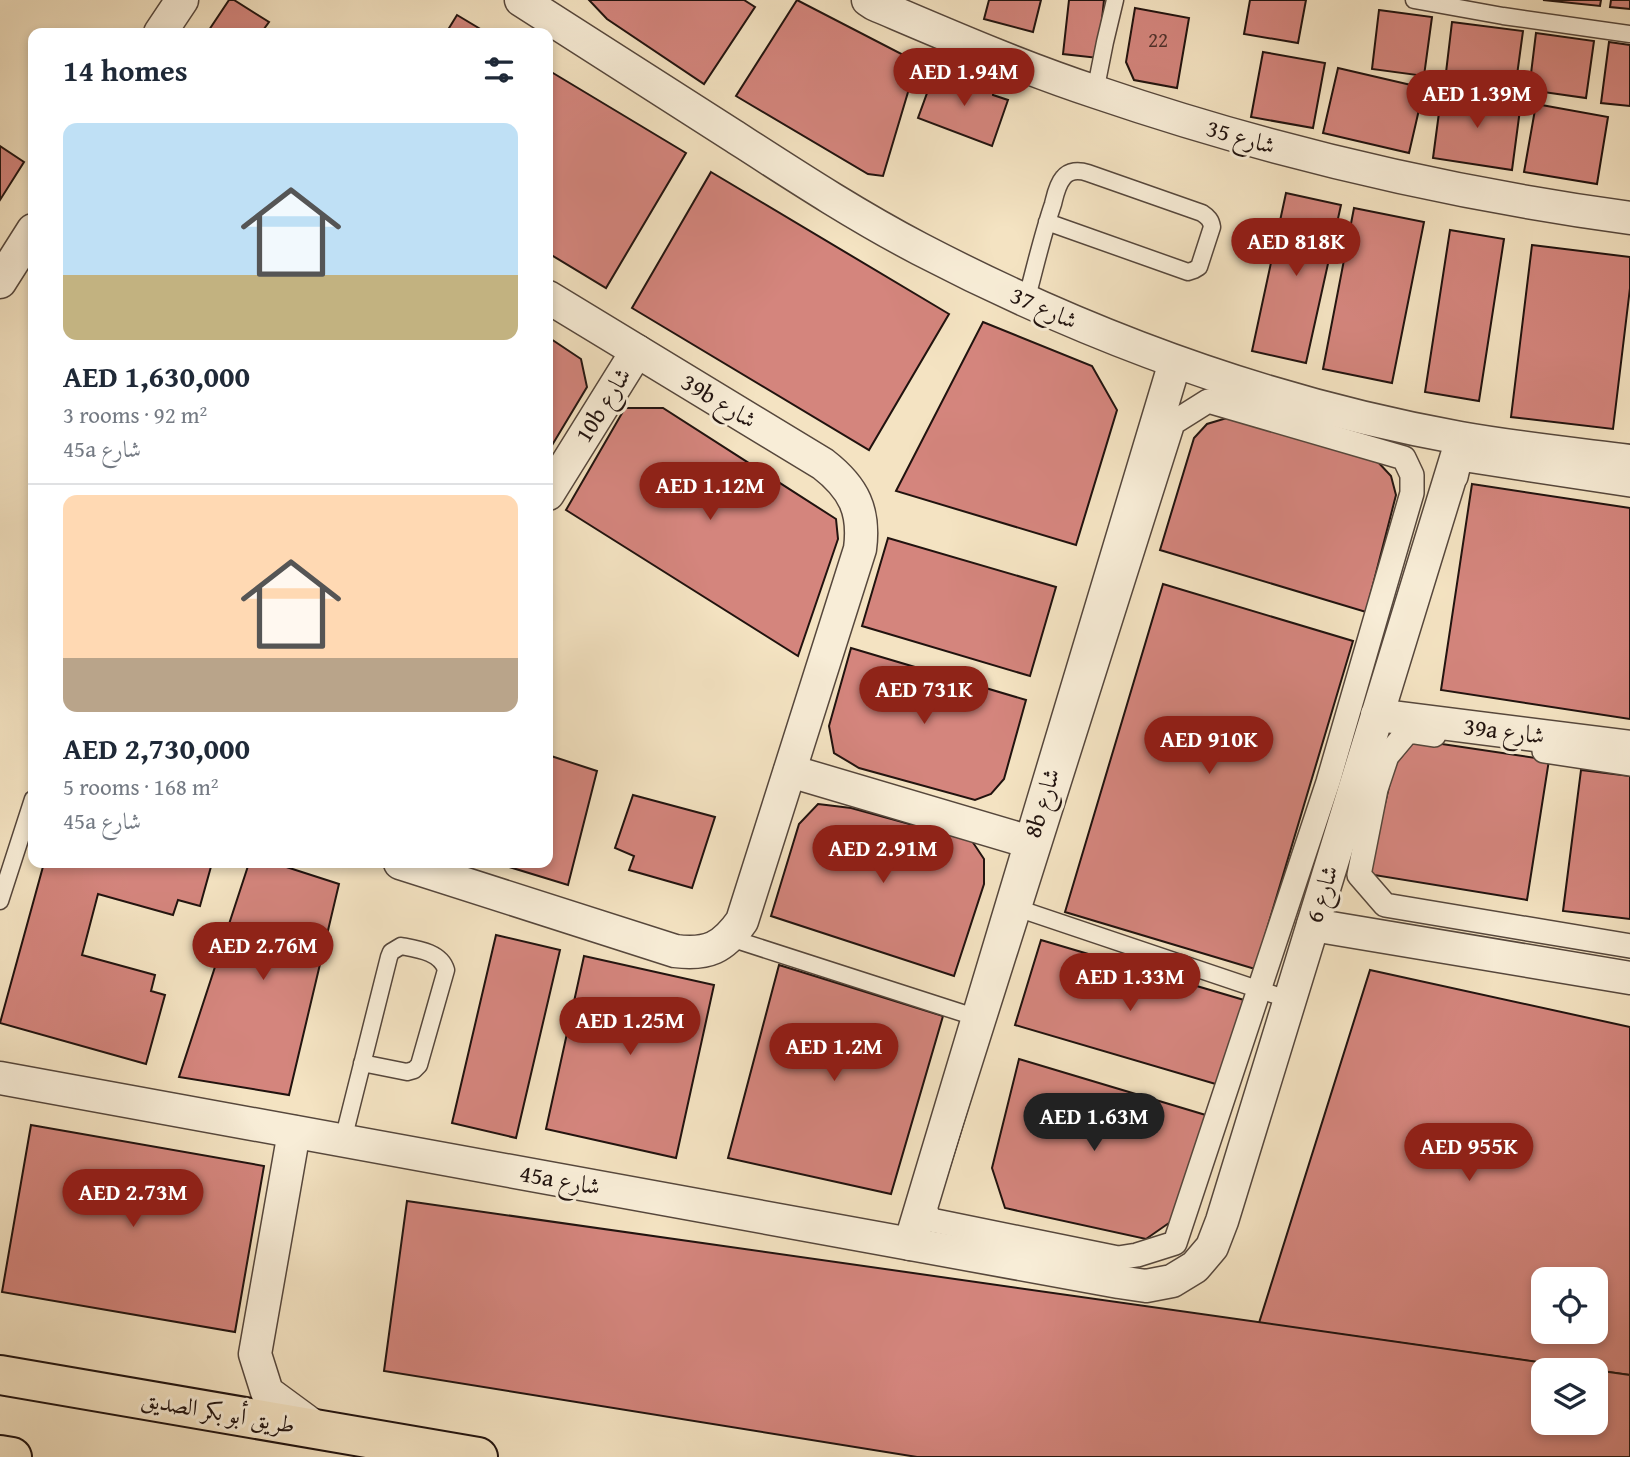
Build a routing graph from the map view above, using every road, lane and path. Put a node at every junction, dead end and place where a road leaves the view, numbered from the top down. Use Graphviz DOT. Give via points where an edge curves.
graph roads {
  1 [pos="182,0"];
  2 [pos="521,0"];
  3 [pos="868,0"];
  4 [pos="1115,0"];
  5 [pos="1414,0"];
  6 [pos="163,28"];
  7 [pos="1630,34"];
  8 [pos="1095,92"];
  9 [pos="1630,218"];
  10 [pos="1047,222"];
  11 [pos="28,238"];
  12 [pos="0,282"];
  13 [pos="553,301"];
  14 [pos="1026,301"];
  15 [pos="637,351"];
  16 [pos="1175,362"];
  17 [pos="1462,439"];
  18 [pos="1630,461"];
  19 [pos="1630,485"];
  20 [pos="553,486"];
  21 [pos="1377,715"];
  22 [pos="1630,740"];
  23 [pos="1630,747"];
  24 [pos="1630,764"];
  25 [pos="790,771"];
  26 [pos="28,814"];
  27 [pos="1030,842"];
  28 [pos="416,868"];
  29 [pos="0,901"];
  30 [pos="1015,908"];
  31 [pos="1313,925"];
  32 [pos="730,938"];
  33 [pos="1630,946"];
  34 [pos="1630,978"];
  35 [pos="1259,989"];
  36 [pos="1290,1000"];
  37 [pos="978,1018"];
  38 [pos="362,1063"];
  39 [pos="0,1077"];
  40 [pos="294,1132"];
  41 [pos="343,1140"];
  42 [pos="909,1244"];
  43 [pos="1119,1282"];
  44 [pos="0,1375"];
  45 [pos="317,1429"];
  46 [pos="0,1455"];
  47 [pos="12,1457"];
  48 [pos="478,1457"];
  1 -- 6 [label="street"];
  2 -- 14 [label="street, شارع 37" via="860,215"];
  3 -- 8 [label="street, شارع 35" via="984,51"];
  4 -- 8 [label="lane"];
  5 -- 7 [label="lane"];
  8 -- 9 [label="street, شارع 35" via="1322,159 1450,188"];
  10 -- 10 [label="lane" via="1062,178 1079,170 1202,213 1212,227 1199,267 1188,272"];
  10 -- 14 [label="lane"];
  11 -- 12 [label="street"];
  13 -- 15 [label="street, 39b شارع"];
  14 -- 16 [label="street, شارع 37"];
  15 -- 20 [label="street, 10b شارع"];
  15 -- 25 [label="street, 39b شارع" via="823,464 854,497 862,531 860,549"];
  16 -- 17 [label="street, شارع 37" via="1308,403"];
  16 -- 27 [label="street, 8b شارع"];
  17 -- 18 [label="street, شارع 37"];
  17 -- 21 [label="street, شارع 6"];
  19 -- 22 [label="street" via="1460,460 1394,705"];
  21 -- 23 [label="street, 39a شارع"];
  21 -- 31 [label="street, شارع 6"];
  24 -- 33 [label="street" via="1408,731 1387,756 1359,875 1385,905"];
  25 -- 27 [label="street"];
  25 -- 32 [label="street, 39b شارع" via="742,921"];
  26 -- 29 [label="lane"];
  27 -- 30 [label="street, 8b شارع"];
  28 -- 32 [label="street" via="675,951 713,949"];
  30 -- 35 [label="lane"];
  30 -- 35 [label="street" via="924,1209 931,1220 1118,1258 1175,1243"];
  30 -- 35 [label="street" via="1173,423 1208,401 1404,457 1412,475 1412,493 1328,782"];
  30 -- 37 [label="street, 8b شارع"];
  31 -- 34 [label="street"];
  31 -- 36 [label="street, شارع 6"];
  32 -- 37 [label="lane"];
  35 -- 36 [label="lane"];
  36 -- 43 [label="street, شارع 6" via="1212,1247 1195,1267 1172,1281 1146,1286"];
  37 -- 42 [label="street, 8b شارع"];
  38 -- 38 [label="lane" via="391,952 401,946 440,958 446,970 419,1065 407,1072"];
  38 -- 41 [label="lane"];
  39 -- 40 [label="street, 45a شارع"];
  40 -- 41 [label="street, 45a شارع"];
  40 -- 45 [label="street" via="255,1354 267,1392"];
  41 -- 42 [label="street, 45a شارع"];
  42 -- 43 [label="street, 45a شارع"];
  44 -- 45 [label="main road, طريق أبو بكر الصديق"];
  45 -- 48 [label="main road, طريق أبو بكر الصديق"];
  46 -- 47 [label="main road"];
}
